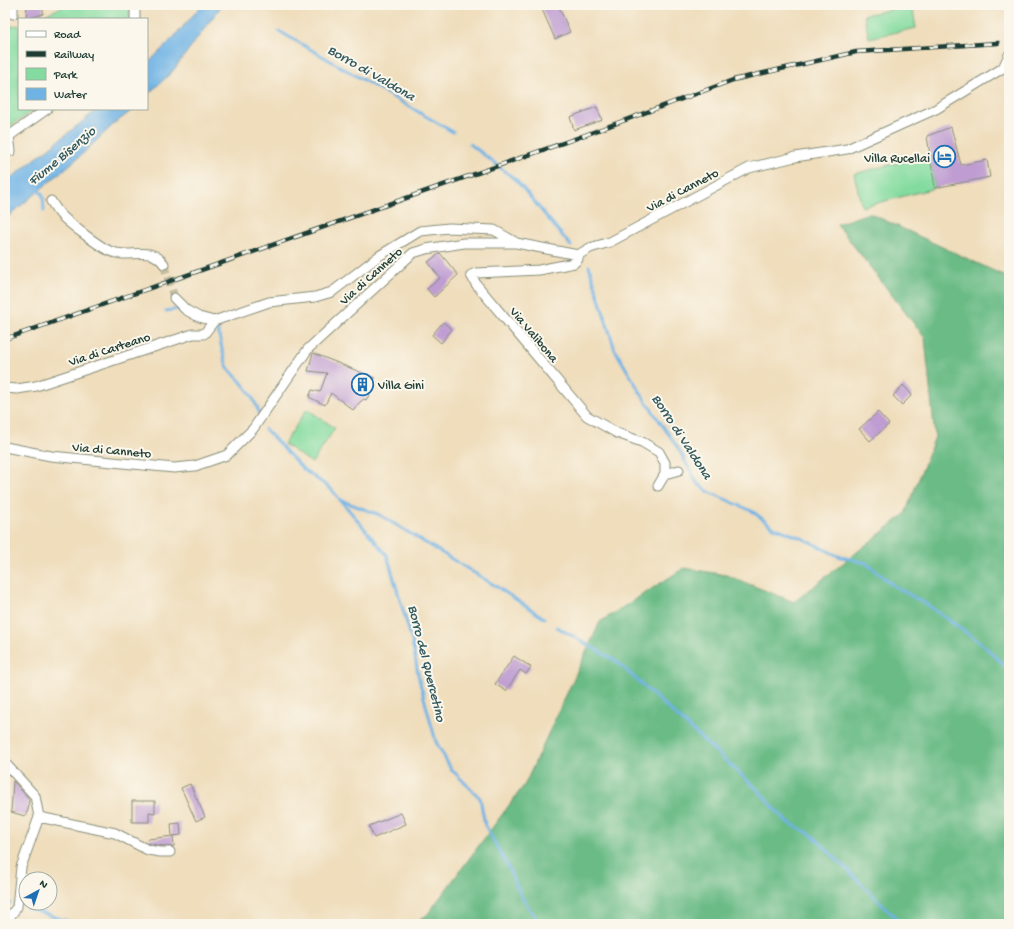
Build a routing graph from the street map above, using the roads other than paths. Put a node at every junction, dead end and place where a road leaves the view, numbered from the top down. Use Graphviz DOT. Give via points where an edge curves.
graph roads {
  1 [pos="135,5"];
  2 [pos="135,18"];
  3 [pos="1009,55"];
  4 [pos="46,110"];
  5 [pos="11,151"];
  6 [pos="51,201"];
  7 [pos="516,243"];
  8 [pos="578,255"];
  9 [pos="164,264"];
  10 [pos="174,298"];
  11 [pos="214,321"];
  12 [pos="5,388"];
  13 [pos="5,447"];
  14 [pos="679,470"];
  15 [pos="665,474"];
  16 [pos="658,486"];
  17 [pos="5,763"];
  18 [pos="39,817"];
  19 [pos="170,852"];
  20 [pos="5,924"];
  1 -- 2 [label="street"];
  3 -- 8 [label="street, Via di Canneto" via="1002,68 936,109 847,149 795,157 749,168 610,242"];
  4 -- 5 [label="street" via="9,136"];
  6 -- 9 [label="street" via="61,216 110,251 124,254 146,252 160,258"];
  7 -- 8 [label="street, Via di Canneto"];
  7 -- 11 [label="street" via="494,230 449,228 420,231 379,256 332,292 315,297 269,302"];
  7 -- 13 [label="street, Via di Canneto" via="464,243 414,253 308,349 253,429 228,456 195,466 174,468 51,456"];
  8 -- 15 [label="street, Via Valibona" via="574,263 539,270 471,275 587,416 659,452 665,463"];
  10 -- 11 [label="street" via="186,310"];
  11 -- 12 [label="street, Via di Carteano" via="204,334 193,334 36,386"];
  14 -- 15 [label="street"];
  15 -- 16 [label="street"];
  17 -- 18 [label="street" via="34,796"];
  18 -- 19 [label="street" via="115,833 148,850"];
  18 -- 20 [label="street" via="21,867 17,907"];
}
